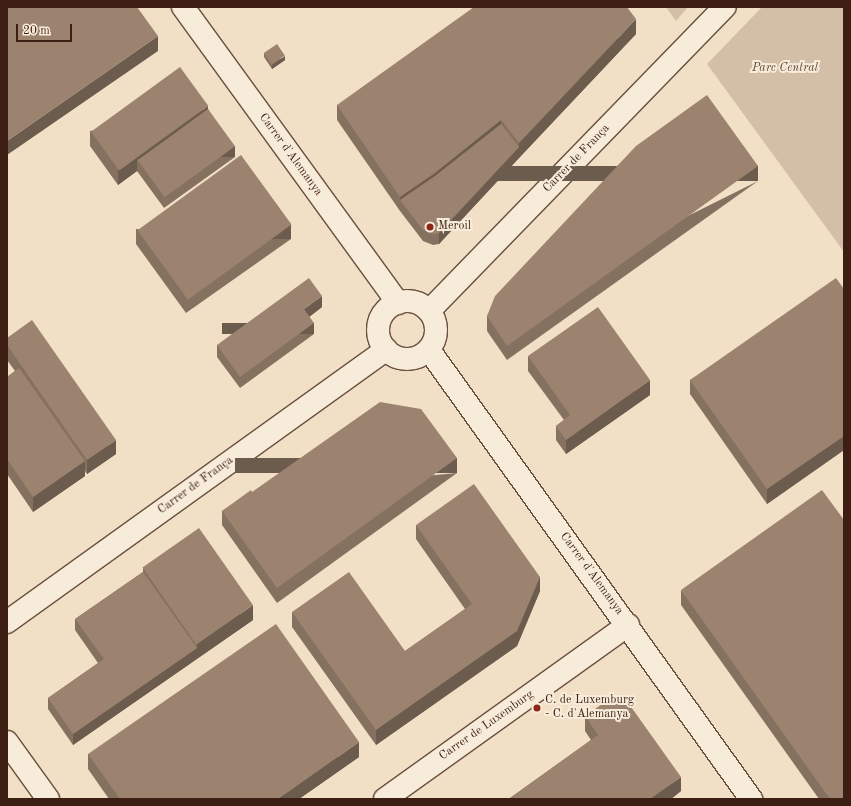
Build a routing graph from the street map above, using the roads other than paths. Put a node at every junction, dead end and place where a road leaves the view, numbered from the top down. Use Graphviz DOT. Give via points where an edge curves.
graph roads {
  1 [pos="183,7"];
  2 [pos="725,7"];
  3 [pos="398,303"];
  4 [pos="429,311"];
  5 [pos="386,350"];
  6 [pos="429,350"];
  7 [pos="7,622"];
  8 [pos="628,625"];
  9 [pos="7,742"];
  10 [pos="48,799"];
  11 [pos="385,799"];
  12 [pos="752,799"];
  1 -- 3 [label="street, Carrer d'Alemanya"];
  2 -- 4 [label="street, Carrer de França"];
  3 -- 4 [label="street" via="417,303"];
  3 -- 5 [label="street" via="388,309 379,323 380,340"];
  4 -- 6 [label="street" via="436,330"];
  5 -- 6 [label="street" via="396,357 408,359 419,357"];
  5 -- 7 [label="street, Carrer de França"];
  6 -- 8 [label="street, Carrer d'Alemanya"];
  8 -- 11 [label="street, Carrer de Luxemburg"];
  8 -- 12 [label="street, Carrer d'Alemanya"];
  9 -- 10 [label="street"];
}
